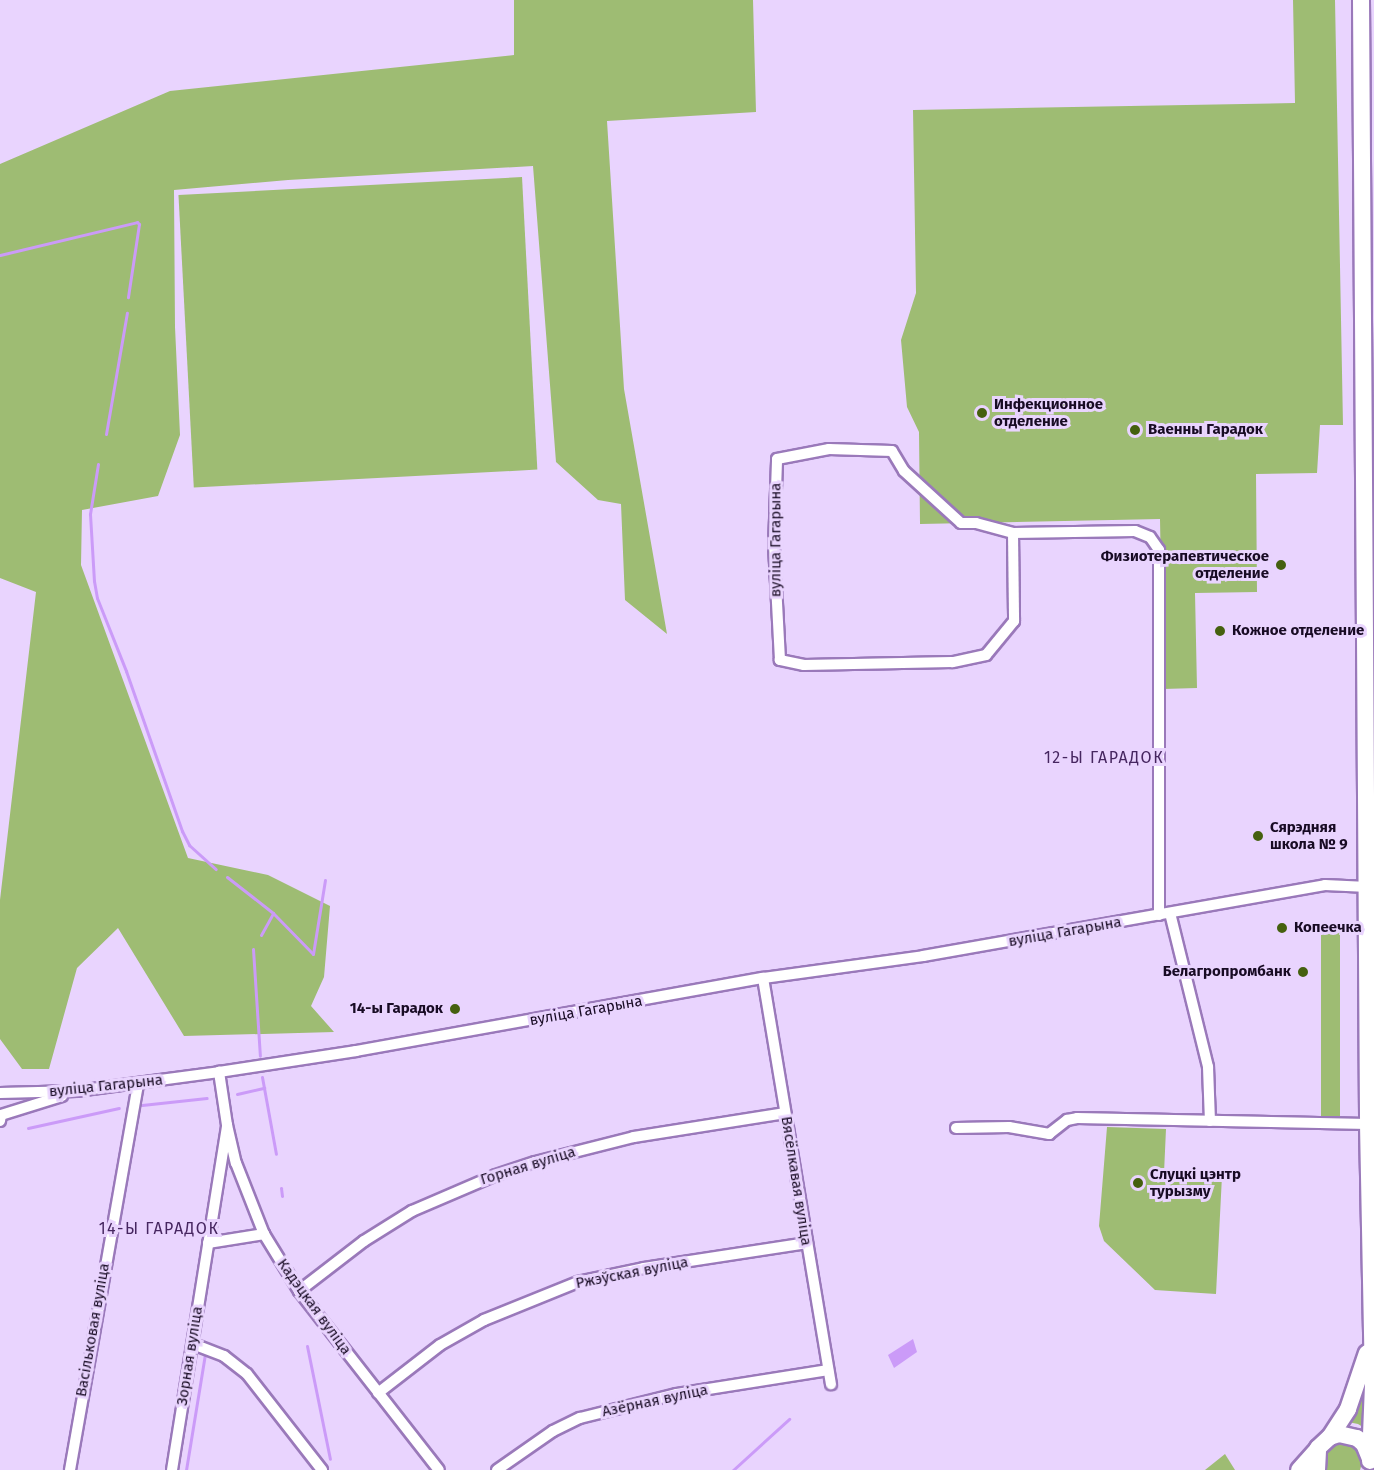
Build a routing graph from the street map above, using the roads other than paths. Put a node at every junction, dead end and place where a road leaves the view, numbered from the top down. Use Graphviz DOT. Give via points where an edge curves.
graph roads {
  1 [pos="1361,0"];
  2 [pos="1013,533"];
  3 [pos="1368,887"];
  4 [pos="1165,914"];
  5 [pos="763,978"];
  6 [pos="219,1072"];
  7 [pos="138,1083"];
  8 [pos="77,1091"];
  9 [pos="1371,1093"];
  10 [pos="0,1094"];
  11 [pos="785,1113"];
  12 [pos="1,1115"];
  13 [pos="0,1121"];
  14 [pos="1210,1121"];
  15 [pos="1368,1124"];
  16 [pos="227,1125"];
  17 [pos="956,1128"];
  18 [pos="264,1234"];
  19 [pos="208,1243"];
  20 [pos="807,1244"];
  21 [pos="1372,1247"];
  22 [pos="299,1291"];
  23 [pos="193,1344"];
  24 [pos="828,1370"];
  25 [pos="831,1384"];
  26 [pos="1369,1384"];
  27 [pos="378,1393"];
  28 [pos="1324,1443"];
  29 [pos="1369,1466"];
  30 [pos="70,1470"];
  31 [pos="172,1470"];
  32 [pos="322,1470"];
  33 [pos="439,1470"];
  34 [pos="497,1470"];
  35 [pos="1299,1470"];
  36 [pos="1317,1470"];
  1 -- 3 [label="main road"];
  2 -- 2 [label="street, вуліца Гагарына" via="976,522 961,523 904,471 892,451 829,449 777,459 774,547 780,660 804,665 940,662 986,655 1014,621"];
  2 -- 4 [label="street" via="1136,531 1150,537 1160,550"];
  3 -- 4 [label="street, вуліца Гагарына" via="1325,885"];
  3 -- 9 [label="main road"];
  4 -- 5 [label="street, вуліца Гагарына" via="923,956"];
  4 -- 14 [label="street" via="1208,1067"];
  5 -- 6 [label="street, вуліца Гагарына"];
  5 -- 11 [label="street, Вясёлкавая вуліца"];
  6 -- 7 [label="street, вуліца Гагарына"];
  6 -- 16 [label="street, Зорная вуліца"];
  7 -- 8 [label="street, вуліца Гагарына"];
  7 -- 30 [label="street, Васільковая вуліца"];
  8 -- 10 [label="street, вуліца Гагарына"];
  8 -- 12 [label="street"];
  9 -- 15 [label="main road"];
  11 -- 20 [label="street, Вясёлкавая вуліца"];
  11 -- 22 [label="street, Горная вуліца" via="634,1137 496,1175 412,1211 364,1241"];
  12 -- 13 [label="street"];
  14 -- 15 [label="street"];
  14 -- 17 [label="street" via="1077,1118 1067,1120 1049,1134 1009,1127"];
  15 -- 21 [label="main road"];
  16 -- 18 [label="street, Кадэцкая вуліца" via="236,1163"];
  16 -- 19 [label="street, Зорная вуліца"];
  18 -- 19 [label="street"];
  18 -- 22 [label="street, Кадэцкая вуліца"];
  19 -- 23 [label="street, Зорная вуліца"];
  20 -- 24 [label="street, Вясёлкавая вуліца"];
  20 -- 27 [label="street, Ржэўская вуліца" via="644,1268 568,1286 484,1320 440,1346"];
  21 -- 26 [label="main road"];
  22 -- 27 [label="street, Кадэцкая вуліца"];
  23 -- 31 [label="street, Зорная вуліца"];
  23 -- 32 [label="street" via="224,1356 247,1374"];
  24 -- 25 [label="street, Вясёлкавая вуліца"];
  24 -- 34 [label="street, Азёрная вуліца" via="677,1394 589,1416 553,1431"];
  26 -- 28 [label="main road"];
  26 -- 29 [label="main road"];
  27 -- 33 [label="street, Кадэцкая вуліца"];
  28 -- 29 [label="main road" via="1348,1434 1357,1438 1368,1452"];
  28 -- 35 [label="main road"];
  28 -- 36 [label="main road"];
}
